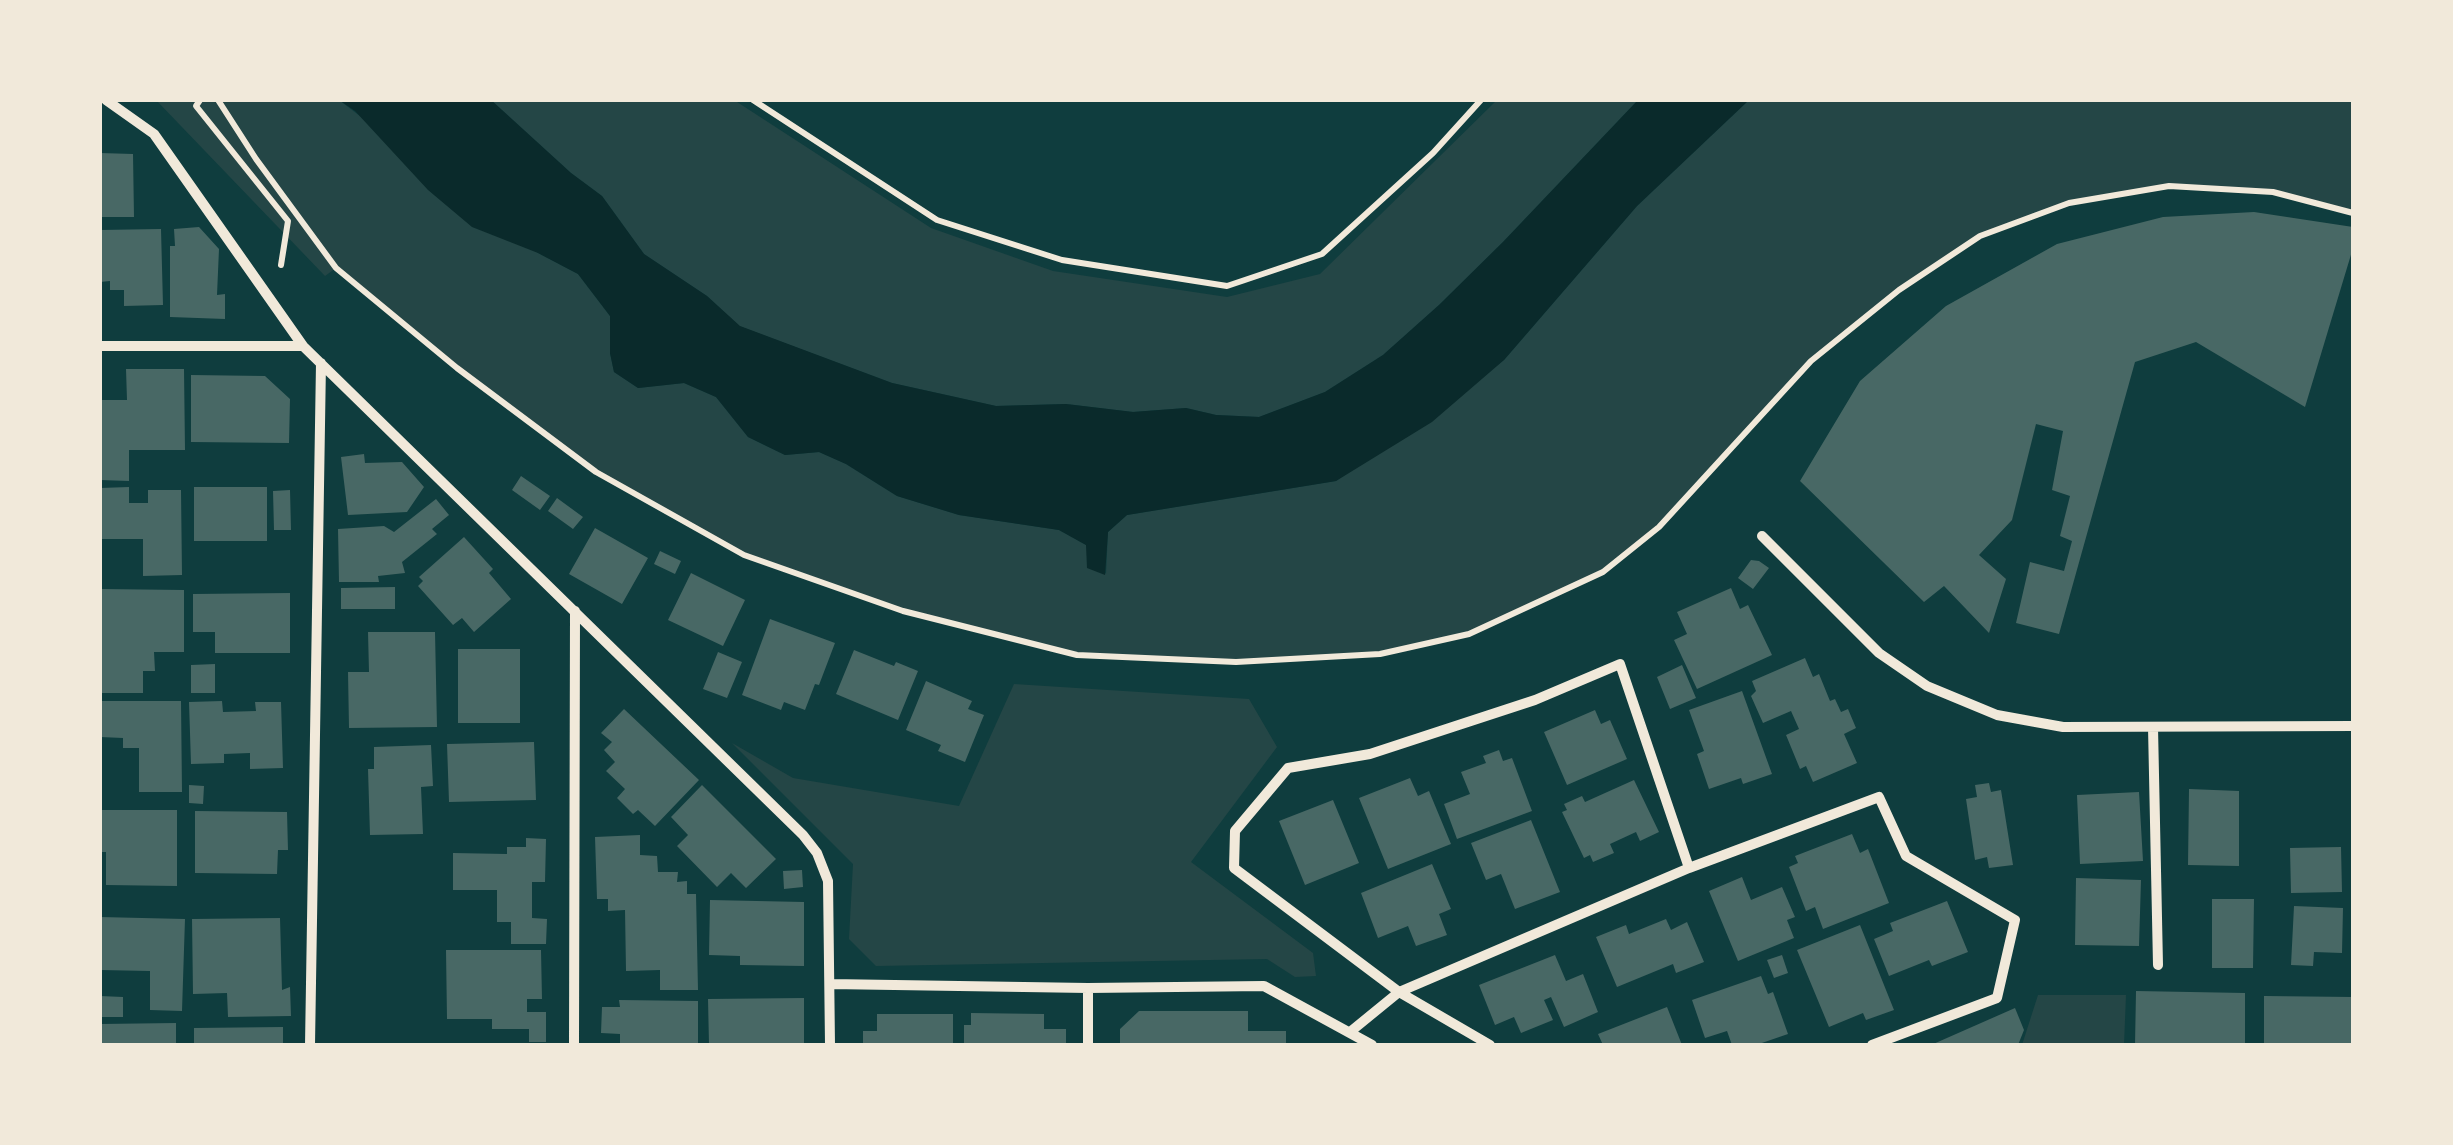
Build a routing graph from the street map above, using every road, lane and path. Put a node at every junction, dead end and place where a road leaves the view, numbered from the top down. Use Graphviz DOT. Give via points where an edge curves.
graph roads {
  1 [pos="106,100"];
  2 [pos="200,100"];
  3 [pos="218,100"];
  4 [pos="753,100"];
  5 [pos="1481,100"];
  6 [pos="2353,213"];
  7 [pos="274,306"];
  8 [pos="100,346"];
  9 [pos="303,346"];
  10 [pos="321,362"];
  11 [pos="1762,536"];
  12 [pos="575,611"];
  13 [pos="2353,726"];
  14 [pos="2153,727"];
  15 [pos="1689,868"];
  16 [pos="2158,965"];
  17 [pos="830,984"];
  18 [pos="1088,988"];
  19 [pos="1399,992"];
  20 [pos="1350,1032"];
  21 [pos="310,1045"];
  22 [pos="574,1045"];
  23 [pos="830,1045"];
  24 [pos="1088,1045"];
  25 [pos="1372,1045"];
  26 [pos="1490,1045"];
  27 [pos="1872,1045"];
  1 -- 7 [label="street" via="154,134"];
  2 -- 7 [label="path" via="196,106 288,221"];
  3 -- 6 [label="path" via="336,268 596,472 744,555 904,611 1077,654 1236,662 1380,654 1469,634 1603,572 1659,528 1811,361 1980,236 2069,203 2169,186 2273,192"];
  4 -- 5 [label="path" via="937,220 1062,260 1227,286 1322,254"];
  7 -- 9 [label="street"];
  8 -- 9 [label="street"];
  9 -- 10 [label="street"];
  10 -- 12 [label="street"];
  10 -- 21 [label="street"];
  11 -- 14 [label="street" via="1879,653 1926,686 1997,715 2063,727"];
  12 -- 17 [label="street" via="817,852 828,881"];
  12 -- 22 [label="street"];
  13 -- 14 [label="street"];
  14 -- 16 [label="street"];
  15 -- 19 [label="street"];
  15 -- 19 [label="street" via="1620,664 1535,700 1370,754 1288,768 1235,831 1234,868"];
  15 -- 27 [label="street" via="1880,796 1906,856 2015,920 1998,998"];
  17 -- 18 [label="street"];
  17 -- 23 [label="street"];
  18 -- 20 [label="street" via="1264,986"];
  18 -- 24 [label="street"];
  19 -- 20 [label="street"];
  19 -- 26 [label="street"];
  20 -- 25 [label="street"];
}
